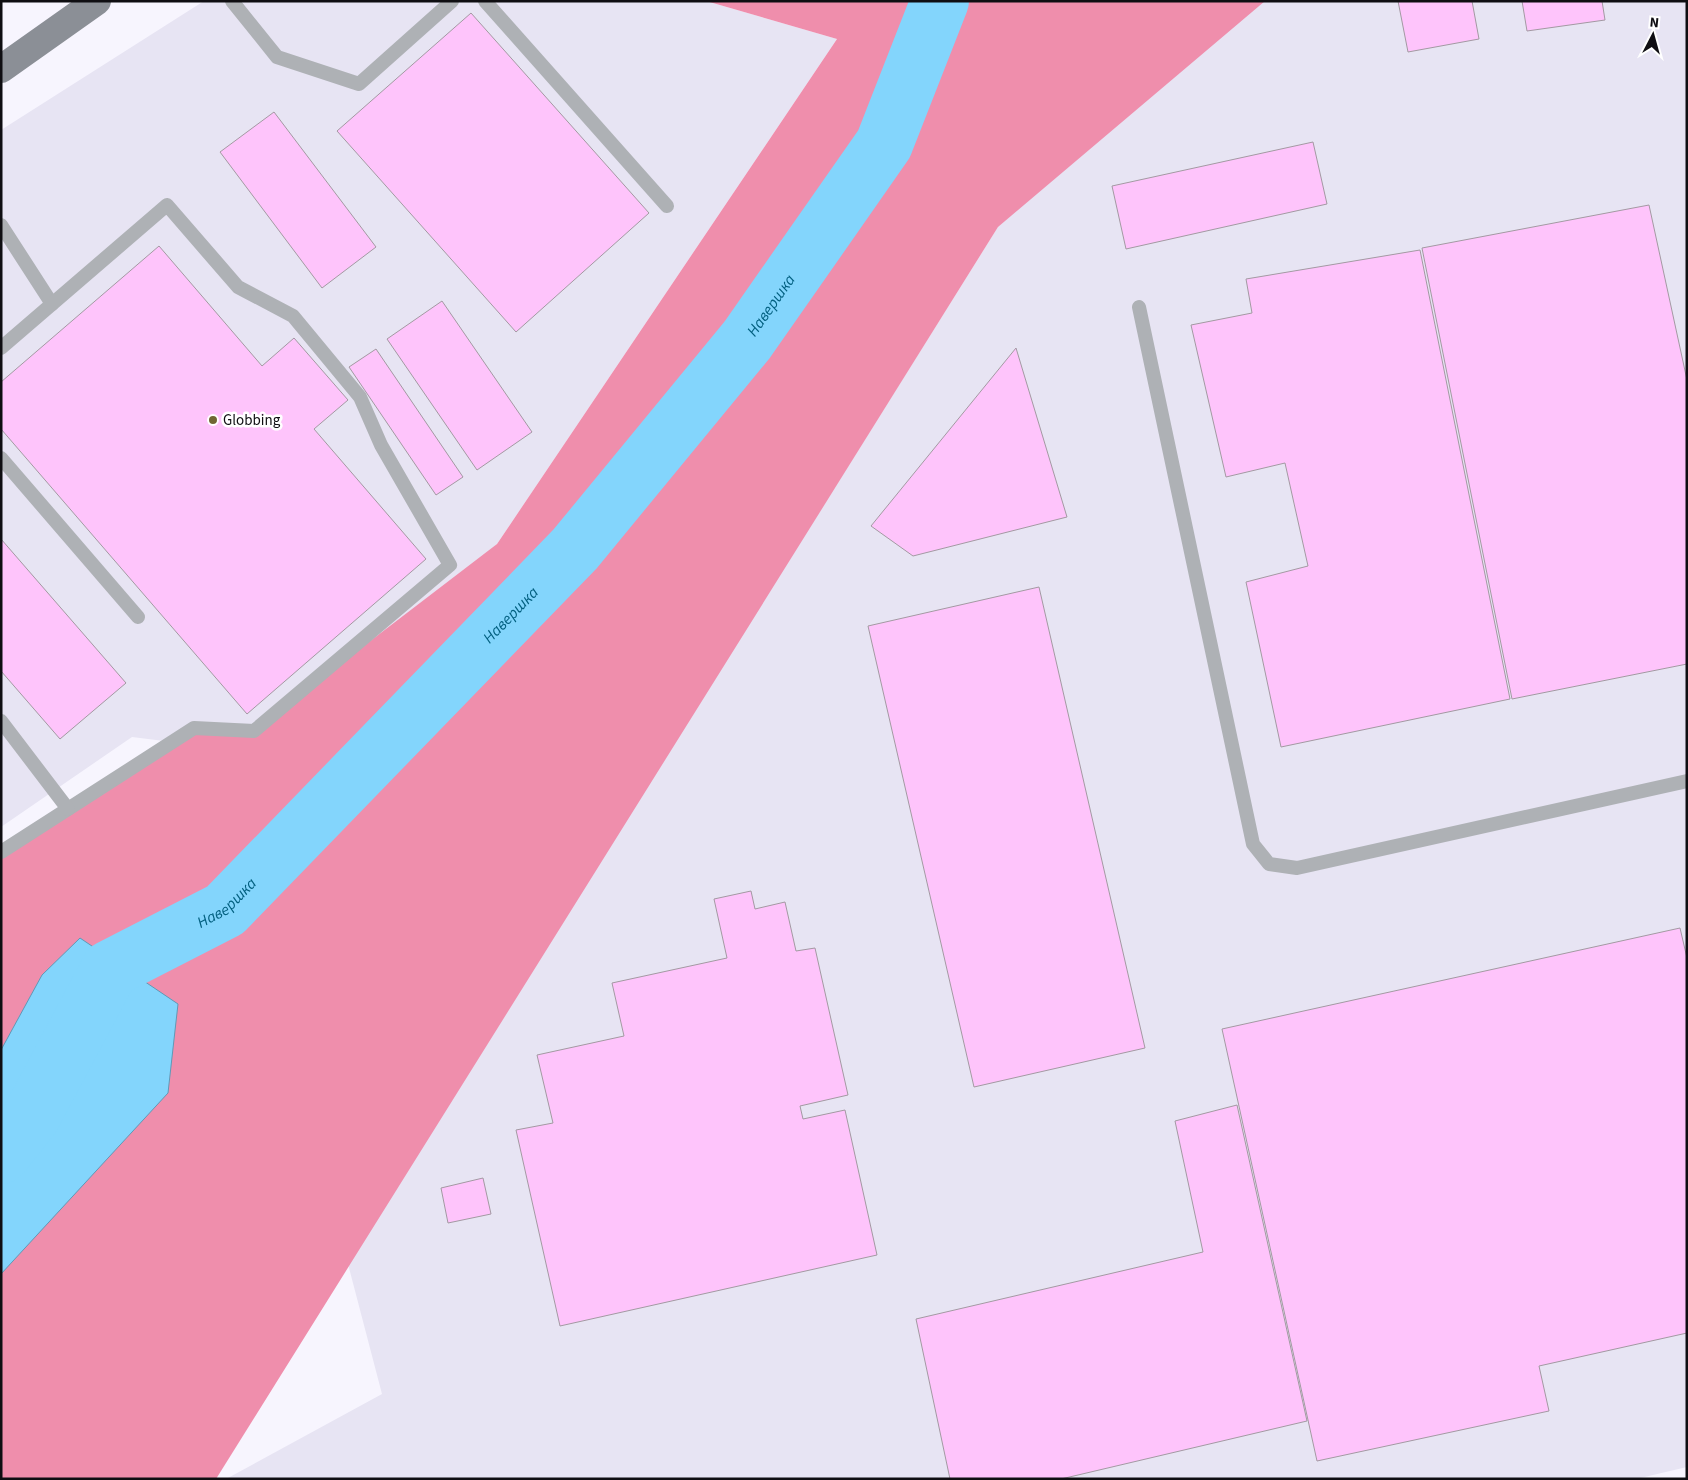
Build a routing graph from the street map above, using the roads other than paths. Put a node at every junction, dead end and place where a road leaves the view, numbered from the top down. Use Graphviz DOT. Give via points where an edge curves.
graph roads {
  1 [pos="97,1"];
  2 [pos="232,1"];
  3 [pos="452,1"];
  4 [pos="485,1"];
  5 [pos="1,69"];
  6 [pos="667,206"];
  7 [pos="1,224"];
  8 [pos="52,304"];
  9 [pos="1139,307"];
  10 [pos="1,348"];
  11 [pos="1,458"];
  12 [pos="138,617"];
  13 [pos="1,721"];
  14 [pos="1687,781"];
  15 [pos="68,809"];
  16 [pos="1,852"];
  1 -- 5 [label="main road"];
  2 -- 3 [label="lane" via="277,57 359,84"];
  4 -- 6 [label="lane"];
  7 -- 8 [label="lane"];
  8 -- 10 [label="lane"];
  8 -- 15 [label="lane" via="167,206 238,287 293,316 360,397 381,445 450,565 254,730 194,728"];
  9 -- 14 [label="lane" via="1254,844 1268,864 1297,868"];
  11 -- 12 [label="lane"];
  13 -- 15 [label="lane"];
  15 -- 16 [label="lane"];
}
